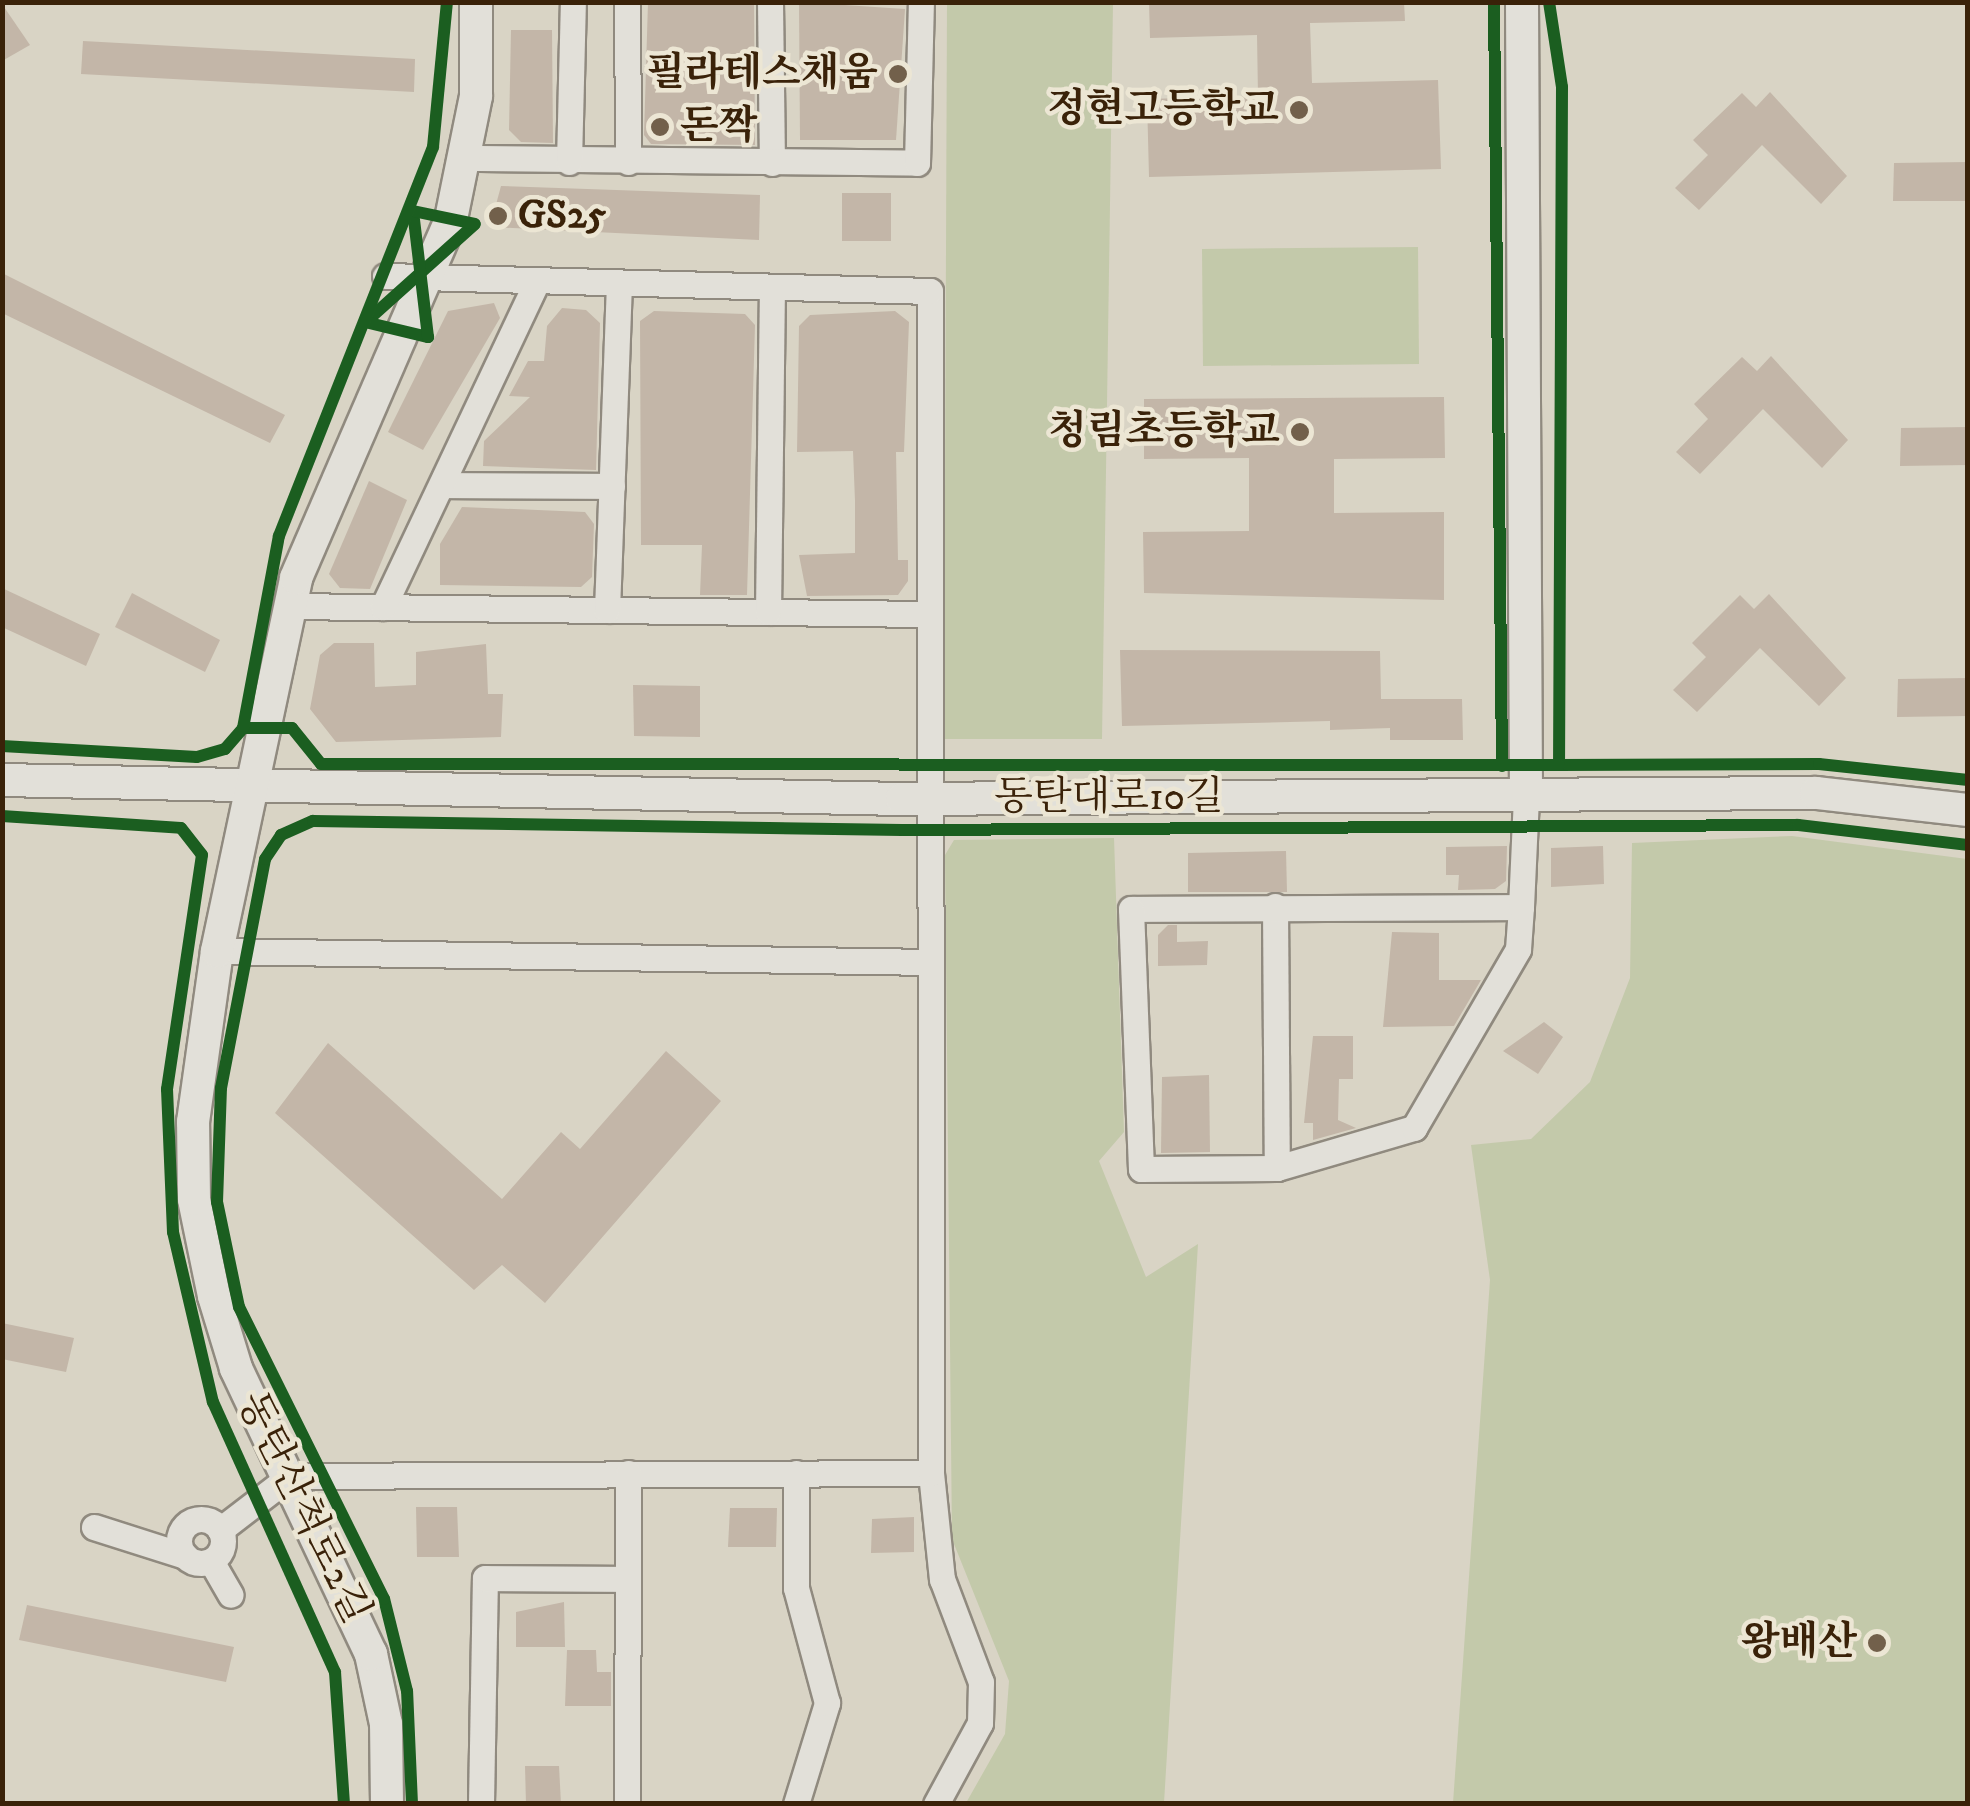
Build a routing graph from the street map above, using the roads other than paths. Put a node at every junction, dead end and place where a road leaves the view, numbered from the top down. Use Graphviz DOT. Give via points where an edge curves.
graph roads {
  1 [pos="476,2"];
  2 [pos="573,2"];
  3 [pos="627,2"];
  4 [pos="770,2"];
  5 [pos="921,2"];
  6 [pos="1522,2"];
  7 [pos="468,158"];
  8 [pos="570,162"];
  9 [pos="628,162"];
  10 [pos="772,162"];
  11 [pos="385,276"];
  12 [pos="418,280"];
  13 [pos="536,283"];
  14 [pos="619,284"];
  15 [pos="772,288"];
  16 [pos="442,485"];
  17 [pos="612,486"];
  18 [pos="290,606"];
  19 [pos="383,608"];
  20 [pos="607,610"];
  21 [pos="768,612"];
  22 [pos="928,614"];
  23 [pos="2,780"];
  24 [pos="930,784"];
  25 [pos="249,792"];
  26 [pos="1526,795"];
  27 [pos="1968,810"];
  28 [pos="1275,906"];
  29 [pos="1521,907"];
  30 [pos="217,952"];
  31 [pos="930,962"];
  32 [pos="1277,1168"];
  33 [pos="628,1473"];
  34 [pos="796,1473"];
  35 [pos="931,1473"];
  36 [pos="290,1476"];
  37 [pos="94,1526"];
  38 [pos="183,1529"];
  39 [pos="220,1530"];
  40 [pos="139,1536"];
  41 [pos="184,1556"];
  42 [pos="211,1561"];
  43 [pos="625,1578"];
  44 [pos="230,1595"];
  45 [pos="386,1804"];
  46 [pos="481,1804"];
  47 [pos="627,1804"];
  48 [pos="796,1804"];
  49 [pos="936,1804"];
  1 -- 7 [label="street, 동탄산척로2길"];
  2 -- 8 [label="street"];
  3 -- 9 [label="street"];
  4 -- 10 [label="street"];
  5 -- 10 [label="street" via="917,162"];
  6 -- 26 [label="street"];
  7 -- 8 [label="street"];
  7 -- 12 [label="street, 동탄산척로2길" via="451,219"];
  8 -- 9 [label="street"];
  9 -- 10 [label="street"];
  11 -- 12 [label="street"];
  12 -- 13 [label="street"];
  12 -- 18 [label="street, 동탄산척로2길"];
  13 -- 14 [label="street"];
  13 -- 16 [label="street"];
  14 -- 15 [label="street"];
  14 -- 17 [label="street"];
  15 -- 21 [label="street"];
  15 -- 22 [label="street" via="930,291"];
  16 -- 17 [label="street"];
  16 -- 19 [label="street"];
  17 -- 20 [label="street"];
  18 -- 19 [label="street"];
  18 -- 25 [label="street, 동탄산척로2길"];
  19 -- 20 [label="street"];
  20 -- 21 [label="street"];
  21 -- 22 [label="street"];
  22 -- 24 [label="street"];
  23 -- 25 [label="street, 동탄대로10길"];
  24 -- 25 [label="street, 동탄대로10길"];
  24 -- 26 [label="street, 동탄대로10길"];
  24 -- 31 [label="street"];
  25 -- 30 [label="street, 동탄산척로2길"];
  26 -- 27 [label="street, 동탄대로10길" via="1816,793"];
  26 -- 29 [label="street"];
  28 -- 29 [label="street"];
  28 -- 32 [label="street"];
  28 -- 32 [label="street" via="1131,909 1141,1169"];
  29 -- 32 [label="street" via="1518,949 1414,1128"];
  30 -- 31 [label="street"];
  30 -- 36 [label="street, 동탄산척로2길" via="193,1122 199,1236 236,1368"];
  31 -- 35 [label="street"];
  33 -- 34 [label="street"];
  33 -- 36 [label="street"];
  33 -- 43 [label="street"];
  34 -- 35 [label="street"];
  34 -- 48 [label="street" via="796,1588 827,1703"];
  35 -- 49 [label="street" via="942,1579 981,1682 980,1723"];
  36 -- 39 [label="street"];
  36 -- 45 [label="street, 동탄산척로2길" via="371,1654 386,1724"];
  37 -- 40 [label="street"];
  38 -- 39 [label="street" via="202,1520"];
  38 -- 40 [label="street"];
  38 -- 41 [label="street"];
  39 -- 42 [label="street"];
  40 -- 41 [label="street"];
  41 -- 42 [label="street"];
  42 -- 44 [label="street"];
  43 -- 46 [label="street" via="484,1578"];
  43 -- 47 [label="street"];
}
